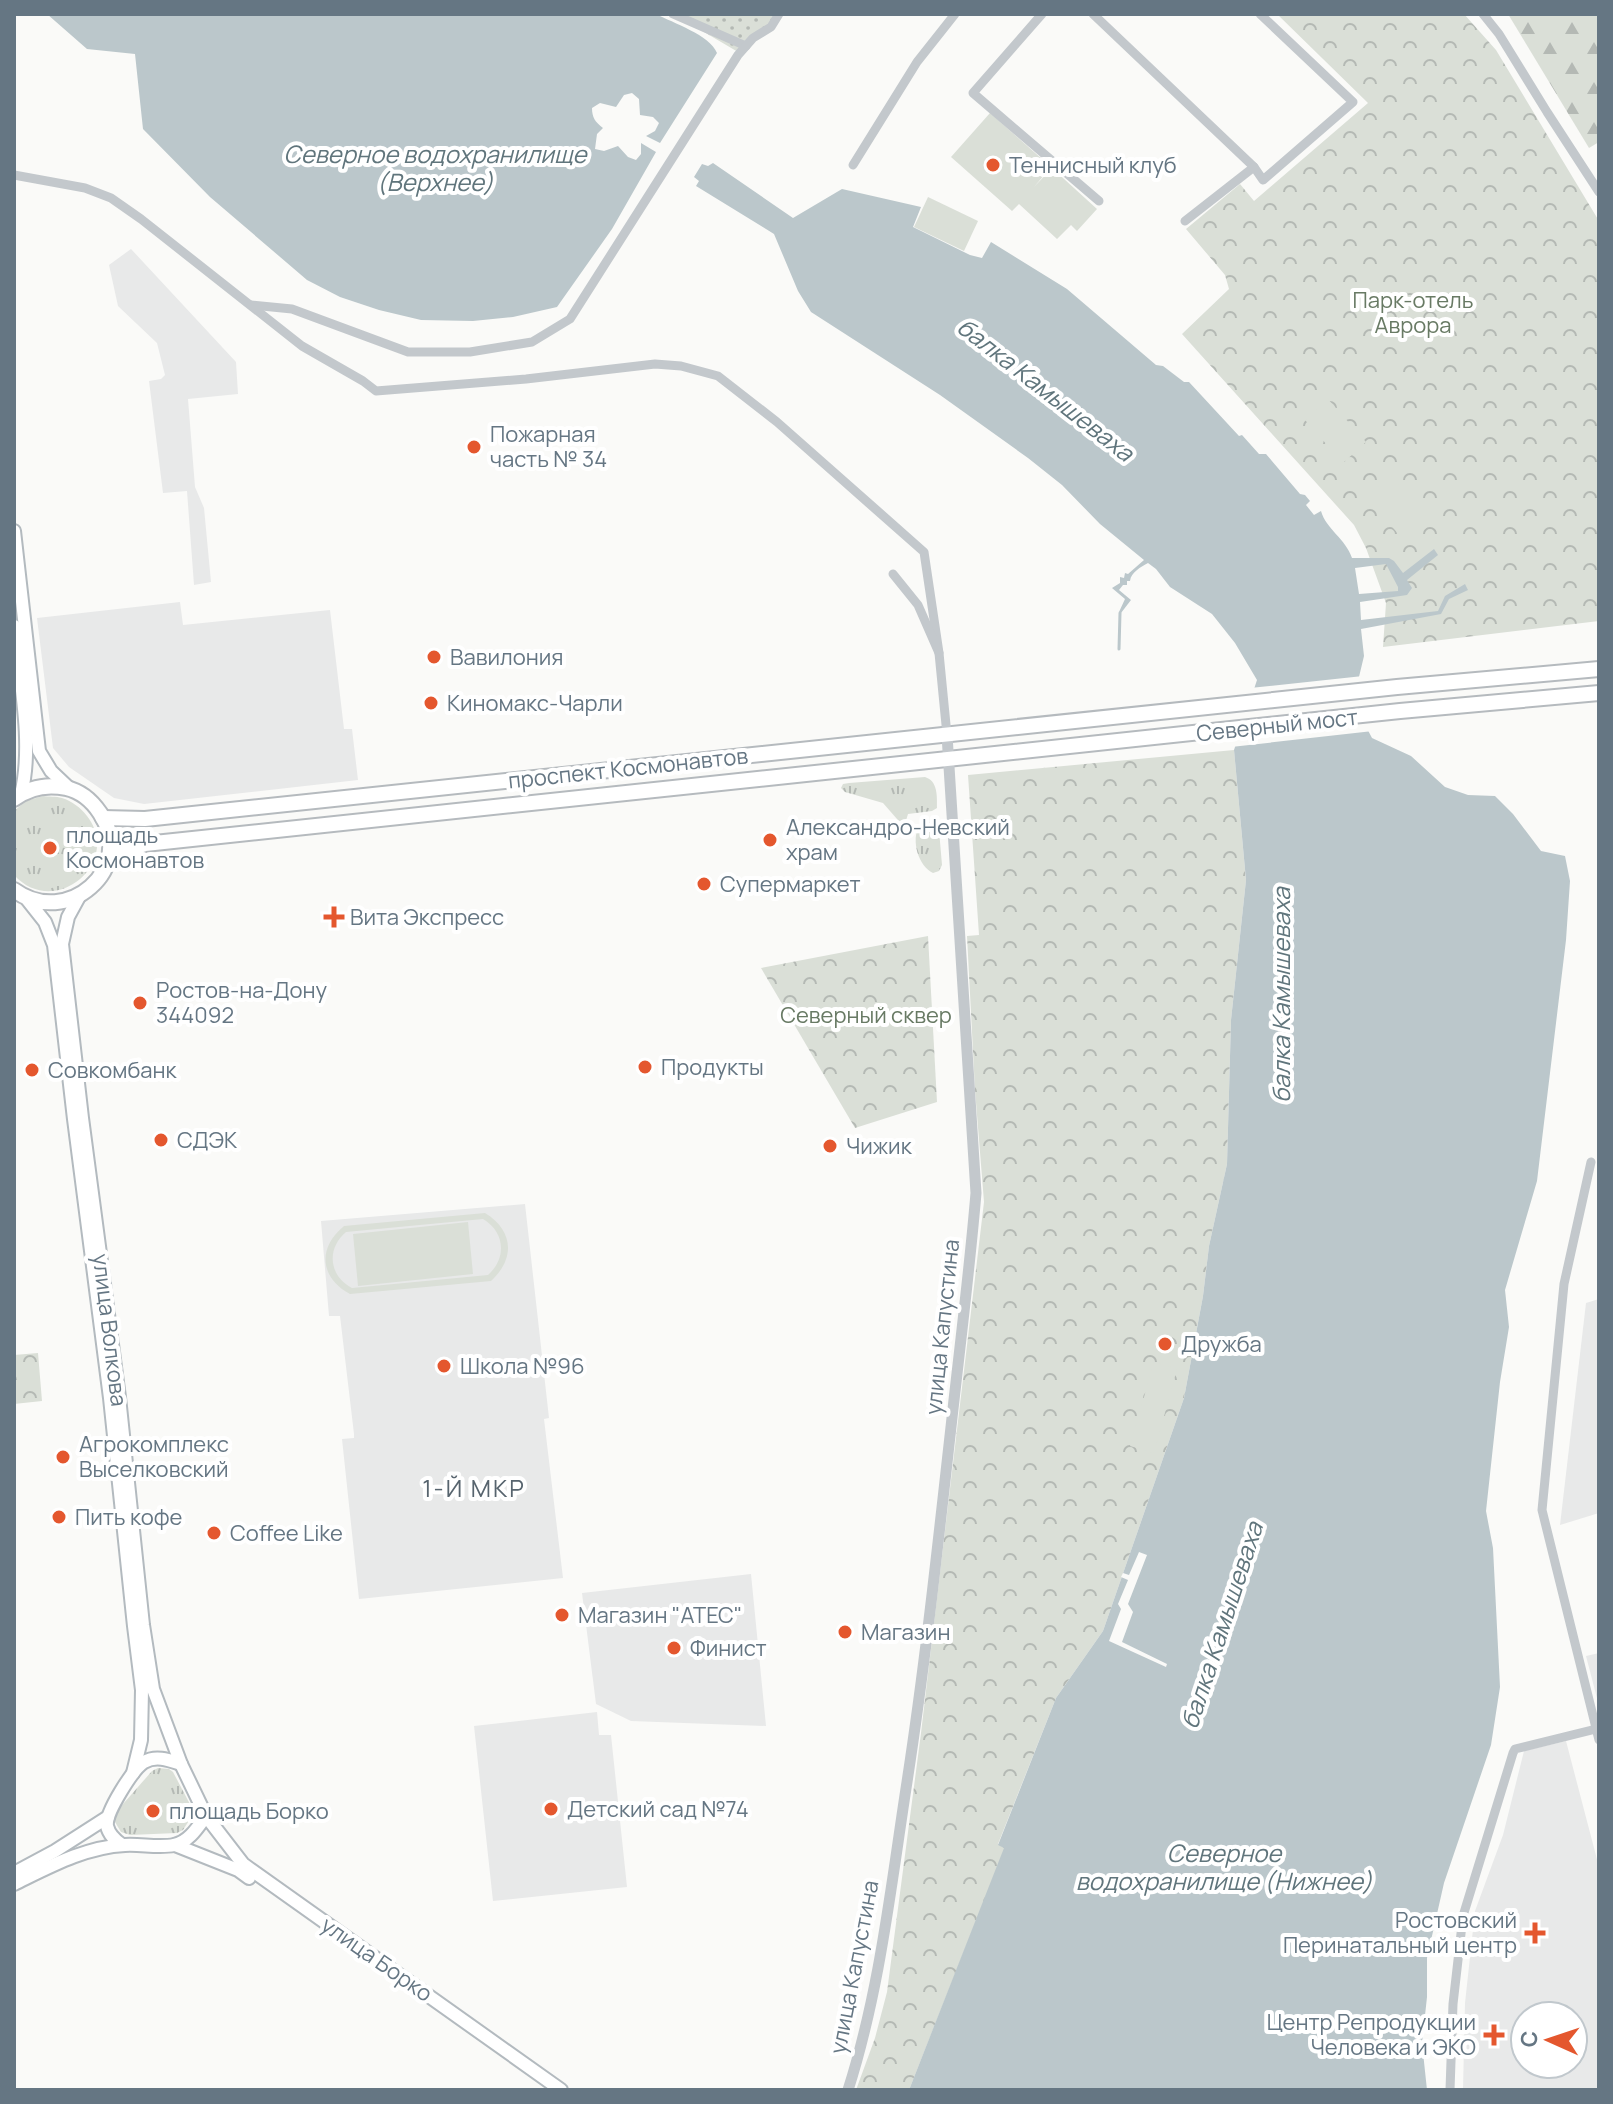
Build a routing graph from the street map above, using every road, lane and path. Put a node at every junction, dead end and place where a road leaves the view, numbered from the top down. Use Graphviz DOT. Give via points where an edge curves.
graph roads {
  1 [pos="673,14"];
  2 [pos="779,14"];
  3 [pos="955,14"];
  4 [pos="1042,14"];
  5 [pos="1093,14"];
  6 [pos="1260,14"];
  7 [pos="1483,14"];
  8 [pos="746,46"];
  9 [pos="853,165"];
  10 [pos="1254,167"];
  11 [pos="14,175"];
  12 [pos="1599,192"];
  13 [pos="1099,201"];
  14 [pos="1185,221"];
  15 [pos="248,305"];
  16 [pos="14,531"];
  17 [pos="893,574"];
  18 [pos="14,626"];
  19 [pos="939,653"];
  20 [pos="1599,669"];
  21 [pos="1599,693"];
  22 [pos="1152,714"];
  23 [pos="947,735"];
  24 [pos="1154,738"];
  25 [pos="948,759"];
  26 [pos="70,789"];
  27 [pos="17,797"];
  28 [pos="103,818"];
  29 [pos="109,856"];
  30 [pos="20,894"];
  31 [pos="80,895"];
  32 [pos="1591,1162"];
  33 [pos="1596,1729"];
  34 [pos="1599,1740"];
  35 [pos="181,1764"];
  36 [pos="133,1773"];
  37 [pos="206,1816"];
  38 [pos="108,1817"];
  39 [pos="122,1845"];
  40 [pos="175,1845"];
  41 [pos="14,1873"];
  42 [pos="14,1884"];
  43 [pos="547,2090"];
  44 [pos="561,2090"];
  45 [pos="848,2090"];
  46 [pos="1450,2090"];
  1 -- 8 [label="street"];
  2 -- 8 [label="street"];
  3 -- 9 [label="street" via="917,62"];
  4 -- 13 [label="street" via="973,93"];
  5 -- 10 [label="street"];
  6 -- 10 [label="street" via="1353,102 1263,180"];
  7 -- 12 [label="street"];
  8 -- 15 [label="street" via="570,319 532,342 470,352 408,352 292,309"];
  10 -- 14 [label="street"];
  11 -- 15 [label="street" via="111,198"];
  15 -- 19 [label="street" via="376,391 655,364 718,376 924,552"];
  16 -- 26 [label="main road" via="39,751"];
  17 -- 19 [label="street, улица Капустина" via="918,605"];
  18 -- 27 [label="main road" via="27,751"];
  19 -- 23 [label="street, улица Капустина"];
  20 -- 22 [label="main road, Северный мост"];
  21 -- 24 [label="main road, Северный мост"];
  22 -- 23 [label="main road, проспект Космонавтов"];
  23 -- 25 [label="street, улица Капустина"];
  23 -- 28 [label="main road, проспект Космонавтов" via="145,819"];
  24 -- 25 [label="main road, проспект Космонавтов"];
  25 -- 29 [label="main road, проспект Космонавтов" via="145,844"];
  25 -- 45 [label="street, улица Капустина" via="976,1193 914,1735 878,1977"];
  26 -- 27 [label="main road" via="36,788"];
  26 -- 28 [label="main road" via="85,796"];
  28 -- 29 [label="main road"];
  29 -- 31 [label="main road" via="94,885"];
  30 -- 31 [label="main road" via="46,903"];
  30 -- 36 [label="main road, улица Волкова" via="45,922 54,945 142,1690 141,1740"];
  31 -- 35 [label="main road, улица Волкова" via="62,944 143,1625 153,1689"];
  32 -- 33 [label="street" via="1564,1284 1542,1510"];
  33 -- 34 [label="street"];
  33 -- 46 [label="street" via="1513,1753 1463,1916"];
  35 -- 36 [label="main road" via="156,1759"];
  35 -- 37 [label="main road"];
  36 -- 38 [label="main road"];
  37 -- 40 [label="main road"];
  37 -- 44 [label="main road, улица Борко" via="243,1864"];
  38 -- 39 [label="main road" via="107,1828"];
  38 -- 41 [label="main road"];
  39 -- 40 [label="main road"];
  39 -- 42 [label="main road" via="61,1861"];
  40 -- 43 [label="main road, улица Борко" via="238,1870"];
}
